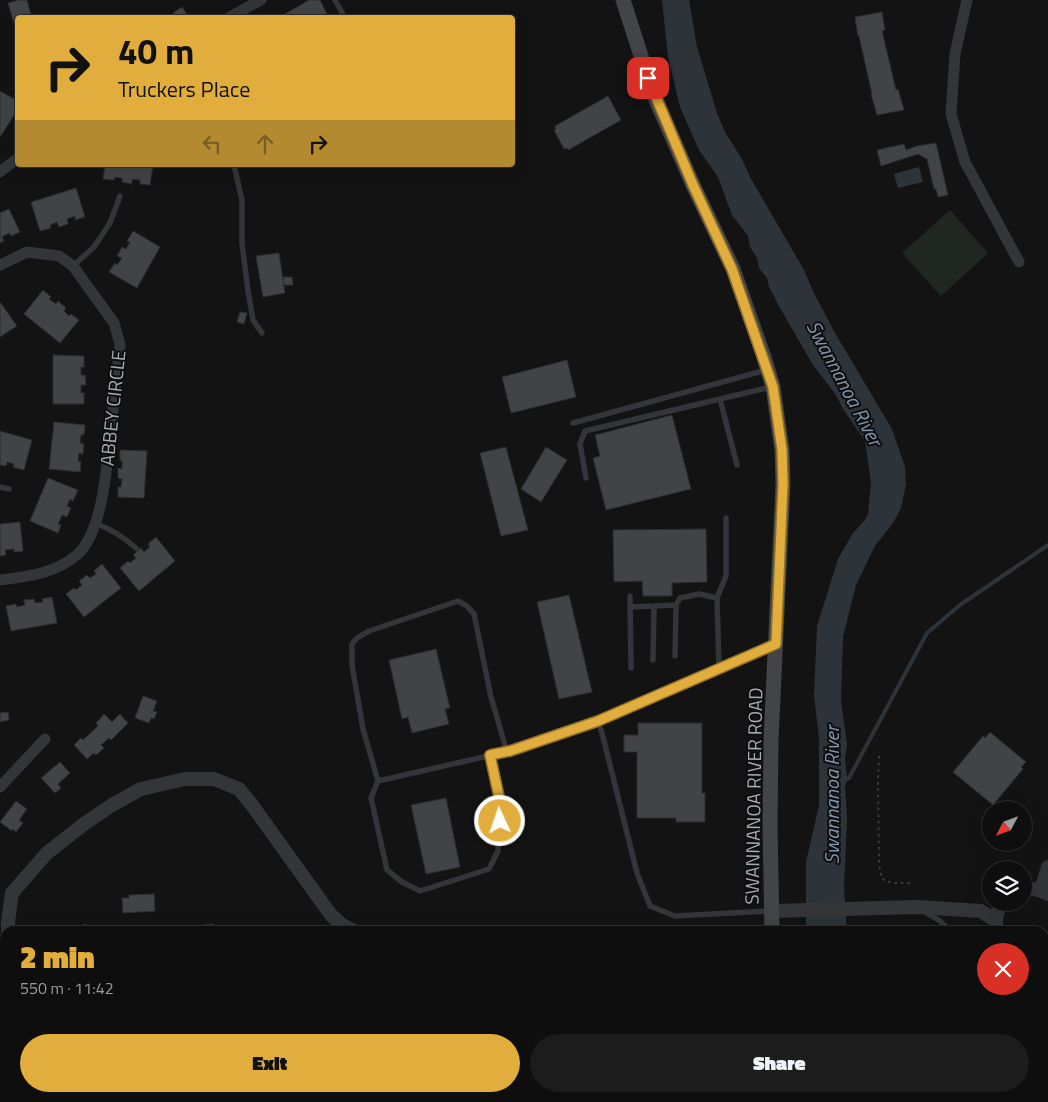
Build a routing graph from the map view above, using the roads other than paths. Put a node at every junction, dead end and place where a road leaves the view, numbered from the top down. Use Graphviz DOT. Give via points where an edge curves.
graph roads {
  1 [pos="261,0"];
  2 [pos="335,0"];
  3 [pos="623,0"];
  4 [pos="967,0"];
  5 [pos="234,15"];
  6 [pos="343,15"];
  7 [pos="15,160"];
  8 [pos="234,167"];
  9 [pos="0,172"];
  10 [pos="120,196"];
  11 [pos="1019,262"];
  12 [pos="0,265"];
  13 [pos="73,266"];
  14 [pos="262,332"];
  15 [pos="768,370"];
  16 [pos="773,387"];
  17 [pos="720,399"];
  18 [pos="573,422"];
  19 [pos="738,465"];
  20 [pos="586,478"];
  21 [pos="0,486"];
  22 [pos="8,490"];
  23 [pos="726,518"];
  24 [pos="95,523"];
  25 [pos="137,549"];
  26 [pos="0,580"];
  27 [pos="630,596"];
  28 [pos="717,598"];
  29 [pos="676,605"];
  30 [pos="654,606"];
  31 [pos="630,607"];
  32 [pos="776,644"];
  33 [pos="675,656"];
  34 [pos="653,660"];
  35 [pos="631,668"];
  36 [pos="718,668"];
  37 [pos="598,721"];
  38 [pos="45,739"];
  39 [pos="507,752"];
  40 [pos="490,755"];
  41 [pos="378,781"];
  42 [pos="0,787"];
  43 [pos="1048,867"];
  44 [pos="1032,888"];
  45 [pos="1045,892"];
  46 [pos="917,907"];
  47 [pos="772,911"];
  48 [pos="998,911"];
  49 [pos="8,926"];
  50 [pos="344,926"];
  51 [pos="772,926"];
  52 [pos="945,926"];
  53 [pos="996,926"];
  1 -- 5 [label="street"];
  2 -- 6 [label="lane"];
  3 -- 15 [label="main road, SWANNANOA RIVER ROAD" via="654,93 732,269"];
  4 -- 11 [label="street" via="955,54 951,114 965,162"];
  7 -- 9 [label="street"];
  8 -- 14 [label="lane" via="242,200 242,243 248,291 253,320"];
  10 -- 13 [label="lane" via="110,223 94,247"];
  12 -- 13 [label="street, ABBEY CIRCLE" via="27,252 60,256"];
  13 -- 24 [label="street, ABBEY CIRCLE" via="114,323 120,344 105,482"];
  15 -- 16 [label="main road, SWANNANOA RIVER ROAD"];
  15 -- 18 [label="lane"];
  16 -- 17 [label="lane"];
  16 -- 32 [label="main road, SWANNANOA RIVER ROAD" via="783,484"];
  17 -- 19 [label="lane"];
  17 -- 20 [label="lane" via="585,431 580,444"];
  21 -- 22 [label="lane"];
  23 -- 28 [label="lane" via="726,576"];
  24 -- 25 [label="lane" via="112,530"];
  24 -- 26 [label="street, ABBEY CIRCLE" via="78,553 62,564 37,575"];
  27 -- 31 [label="lane"];
  28 -- 29 [label="lane" via="699,594 680,598"];
  28 -- 36 [label="lane"];
  29 -- 30 [label="lane"];
  29 -- 33 [label="lane"];
  30 -- 31 [label="lane"];
  30 -- 34 [label="lane"];
  31 -- 35 [label="lane"];
  32 -- 36 [label="lane"];
  32 -- 47 [label="main road, SWANNANOA RIVER ROAD" via="770,740"];
  36 -- 37 [label="lane"];
  37 -- 39 [label="lane"];
  37 -- 47 [label="lane" via="636,873 650,906 675,916"];
  38 -- 42 [label="street"];
  39 -- 40 [label="lane"];
  39 -- 41 [label="lane" via="491,697 474,614 458,601 369,631 352,644 352,665 363,729"];
  40 -- 41 [label="lane"];
  40 -- 41 [label="lane" via="501,806 498,851 490,868 420,891 388,870 371,798"];
  43 -- 45 [label="street"];
  44 -- 45 [label="street"];
  46 -- 47 [label="street"];
  46 -- 52 [label="lane"];
  46 -- 53 [label="street" via="981,911"];
  47 -- 51 [label="main road, SWANNANOA RIVER ROAD"];
  48 -- 53 [label="street"];
  49 -- 50 [label="street" via="12,893 46,853 112,805 141,789 185,779 214,780 239,789 331,915"];
}
